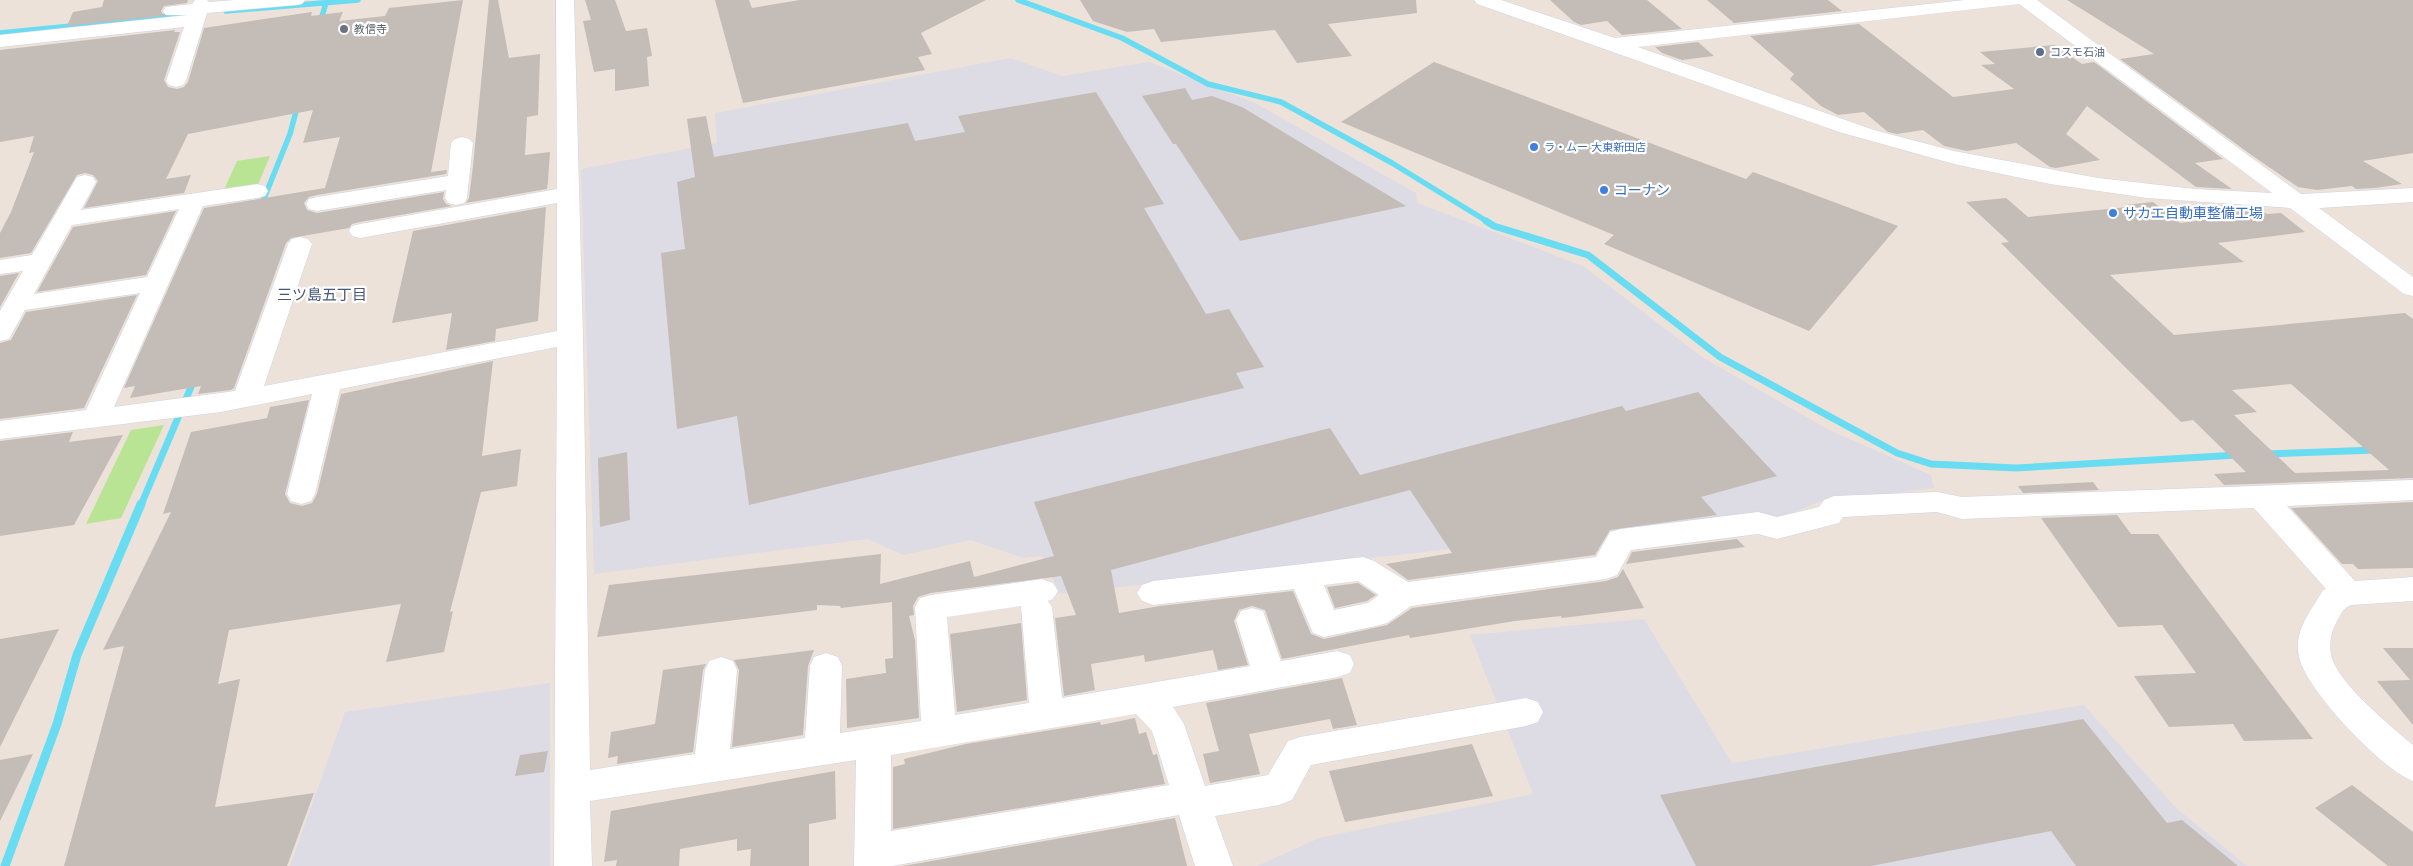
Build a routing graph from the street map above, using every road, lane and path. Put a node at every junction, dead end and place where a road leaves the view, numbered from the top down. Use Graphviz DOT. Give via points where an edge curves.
graph roads {
  1 [pos="296,0"];
  2 [pos="565,0"];
  3 [pos="1482,0"];
  4 [pos="2015,0"];
  5 [pos="2025,0"];
  6 [pos="199,9"];
  7 [pos="134,15"];
  8 [pos="0,41"];
  9 [pos="1614,44"];
  10 [pos="176,81"];
  11 [pos="462,144"];
  12 [pos="458,181"];
  13 [pos="85,182"];
  14 [pos="257,190"];
  15 [pos="568,194"];
  16 [pos="2413,195"];
  17 [pos="194,200"];
  18 [pos="2295,201"];
  19 [pos="317,205"];
  20 [pos="454,214"];
  21 [pos="64,219"];
  22 [pos="360,231"];
  23 [pos="300,244"];
  24 [pos="41,261"];
  25 [pos="0,267"];
  26 [pos="157,283"];
  27 [pos="2413,289"];
  28 [pos="16,304"];
  29 [pos="0,333"];
  30 [pos="570,337"];
  31 [pos="328,383"];
  32 [pos="246,399"];
  33 [pos="96,418"];
  34 [pos="0,430"];
  35 [pos="2413,490"];
  36 [pos="301,494"];
  37 [pos="2261,497"];
  38 [pos="1305,576"];
  39 [pos="2413,589"];
  40 [pos="1154,593"];
  41 [pos="2348,593"];
  42 [pos="1403,595"];
  43 [pos="1252,620"];
  44 [pos="1338,664"];
  45 [pos="826,666"];
  46 [pos="721,670"];
  47 [pos="1269,676"];
  48 [pos="1143,699"];
  49 [pos="1526,712"];
  50 [pos="1047,714"];
  51 [pos="939,732"];
  52 [pos="874,743"];
  53 [pos="822,750"];
  54 [pos="2413,766"];
  55 [pos="711,767"];
  56 [pos="572,788"];
  57 [pos="1192,800"];
  58 [pos="874,858"];
  59 [pos="573,866"];
  60 [pos="1214,866"];
  1 -- 6 [label="street"];
  2 -- 15 [label="street"];
  3 -- 9 [label="street"];
  4 -- 9 [label="street"];
  5 -- 18 [label="street"];
  6 -- 7 [label="street"];
  6 -- 8 [label="street"];
  6 -- 10 [label="street"];
  9 -- 18 [label="street" via="1837,123 1904,145 1966,160 2081,182 2184,196"];
  11 -- 12 [label="street"];
  12 -- 19 [label="street"];
  12 -- 20 [label="street"];
  13 -- 21 [label="street"];
  14 -- 17 [label="street"];
  15 -- 20 [label="street"];
  15 -- 30 [label="street"];
  16 -- 18 [label="street"];
  17 -- 21 [label="street"];
  17 -- 26 [label="street"];
  18 -- 27 [label="street"];
  20 -- 22 [label="street"];
  21 -- 24 [label="street"];
  23 -- 32 [label="street"];
  24 -- 25 [label="street"];
  24 -- 28 [label="street"];
  26 -- 28 [label="street"];
  26 -- 33 [label="street"];
  28 -- 29 [label="street"];
  30 -- 31 [label="street"];
  30 -- 56 [label="street"];
  31 -- 32 [label="street"];
  31 -- 36 [label="street"];
  32 -- 33 [label="street"];
  33 -- 34 [label="street"];
  35 -- 37 [label="street"];
  37 -- 41 [label="street"];
  37 -- 42 [label="street" via="1962,508 1937,502 1834,507 1829,515 1777,528 1758,523 1621,540 1606,567"];
  38 -- 40 [label="street"];
  38 -- 42 [label="street" via="1363,569"];
  38 -- 42 [label="street" via="1324,624 1376,614"];
  39 -- 41 [label="street"];
  41 -- 54 [label="street" via="2334,599 2318,624 2315,631 2316,657 2331,686 2362,721"];
  43 -- 47 [label="street"];
  44 -- 47 [label="street"];
  45 -- 53 [label="street"];
  46 -- 55 [label="street"];
  47 -- 48 [label="street"];
  48 -- 50 [label="street"];
  48 -- 57 [label="street" via="1167,724"];
  49 -- 57 [label="street" via="1300,752 1279,788"];
  50 -- 51 [label="street"];
  50 -- 51 [label="street" via="1039,599 930,607"];
  51 -- 52 [label="street"];
  52 -- 53 [label="street"];
  52 -- 58 [label="street"];
  53 -- 55 [label="street"];
  55 -- 56 [label="street"];
  56 -- 59 [label="street"];
  57 -- 58 [label="street"];
  57 -- 60 [label="street"];
}
